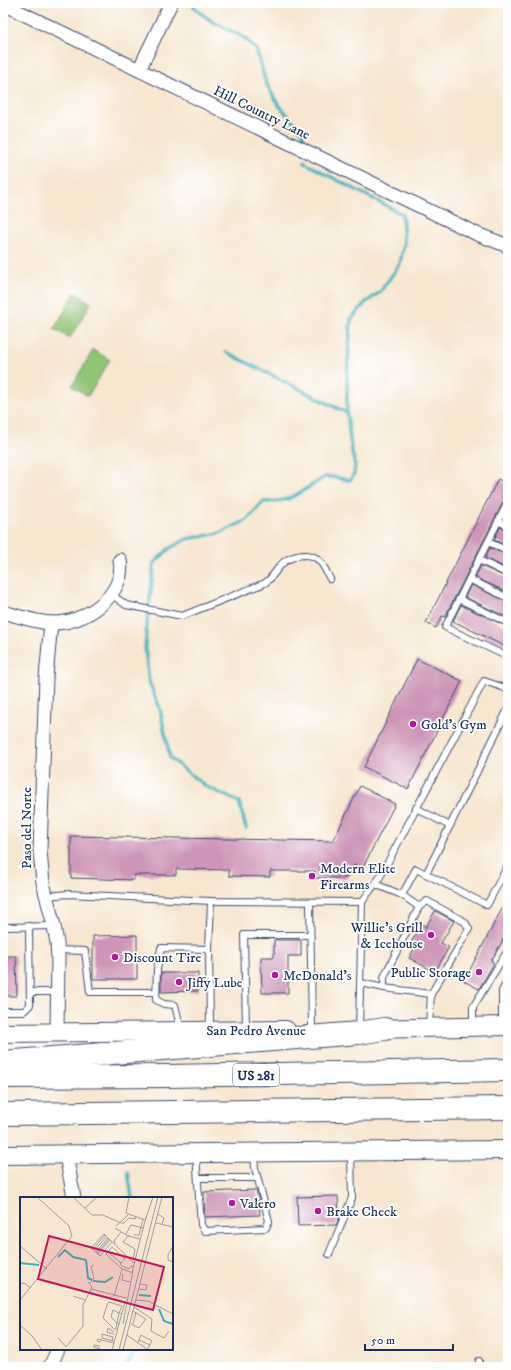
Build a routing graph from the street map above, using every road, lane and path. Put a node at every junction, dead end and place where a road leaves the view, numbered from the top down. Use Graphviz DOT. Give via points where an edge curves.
graph roads {
  1 [pos="171,3"];
  2 [pos="3,4"];
  3 [pos="139,70"];
  4 [pos="508,246"];
  5 [pos="508,502"];
  6 [pos="498,521"];
  7 [pos="508,526"];
  8 [pos="488,542"];
  9 [pos="508,551"];
  10 [pos="120,560"];
  11 [pos="479,560"];
  12 [pos="508,574"];
  13 [pos="330,578"];
  14 [pos="470,579"];
  15 [pos="111,594"];
  16 [pos="508,598"];
  17 [pos="459,599"];
  18 [pos="3,612"];
  19 [pos="51,623"];
  20 [pos="508,623"];
  21 [pos="508,657"];
  22 [pos="508,690"];
  23 [pos="508,709"];
  24 [pos="416,808"];
  25 [pos="450,826"];
  26 [pos="508,865"];
  27 [pos="426,874"];
  28 [pos="375,884"];
  29 [pos="46,896"];
  30 [pos="402,896"];
  31 [pos="211,901"];
  32 [pos="310,902"];
  33 [pos="362,902"];
  34 [pos="419,907"];
  35 [pos="29,926"];
  36 [pos="54,926"];
  37 [pos="3,927"];
  38 [pos="310,934"];
  39 [pos="209,949"];
  40 [pos="58,950"];
  41 [pos="508,950"];
  42 [pos="508,980"];
  43 [pos="361,983"];
  44 [pos="384,988"];
  45 [pos="30,992"];
  46 [pos="58,992"];
  47 [pos="156,992"];
  48 [pos="431,994"];
  49 [pos="505,994"];
  50 [pos="3,1011"];
  51 [pos="505,1026"];
  52 [pos="429,1027"];
  53 [pos="473,1027"];
  54 [pos="312,1029"];
  55 [pos="385,1029"];
  56 [pos="181,1030"];
  57 [pos="210,1030"];
  58 [pos="246,1030"];
  59 [pos="359,1031"];
  60 [pos="57,1032"];
  61 [pos="3,1033"];
  62 [pos="3,1062"];
  63 [pos="508,1070"];
  64 [pos="3,1077"];
  65 [pos="508,1108"];
  66 [pos="3,1114"];
  67 [pos="508,1150"];
  68 [pos="351,1152"];
  69 [pos="254,1153"];
  70 [pos="196,1154"];
  71 [pos="3,1155"];
  72 [pos="66,1156"];
  73 [pos="198,1178"];
  74 [pos="257,1178"];
  75 [pos="74,1197"];
  76 [pos="329,1254"];
  77 [pos="58,1350"];
  78 [pos="50,1367"];
  1 -- 3 [label="street"];
  2 -- 3 [label="street, Hill Country Lane"];
  3 -- 4 [label="street, Hill Country Lane" via="477,234"];
  5 -- 6 [label="lane"];
  6 -- 7 [label="lane"];
  6 -- 8 [label="lane"];
  8 -- 9 [label="lane"];
  8 -- 11 [label="lane"];
  10 -- 15 [label="street" via="121,575"];
  11 -- 12 [label="lane"];
  11 -- 14 [label="lane"];
  13 -- 15 [label="lane" via="316,558 302,555 284,562 265,583 186,615 177,616 126,605"];
  14 -- 16 [label="lane"];
  14 -- 17 [label="lane"];
  15 -- 19 [label="street" via="84,617"];
  17 -- 20 [label="lane"];
  17 -- 21 [label="lane" via="445,627"];
  18 -- 19 [label="street"];
  19 -- 29 [label="street, Paso del Norte" via="46,677 40,851"];
  22 -- 24 [label="lane" via="484,681"];
  23 -- 25 [label="lane"];
  24 -- 25 [label="lane"];
  24 -- 28 [label="lane"];
  25 -- 27 [label="lane"];
  26 -- 27 [label="lane" via="487,905"];
  27 -- 30 [label="lane" via="416,869"];
  28 -- 30 [label="lane"];
  28 -- 33 [label="lane"];
  29 -- 31 [label="lane" via="69,894"];
  29 -- 36 [label="street, Paso del Norte"];
  30 -- 34 [label="lane"];
  31 -- 32 [label="lane"];
  31 -- 39 [label="lane"];
  32 -- 33 [label="lane"];
  32 -- 38 [label="lane"];
  33 -- 43 [label="lane"];
  34 -- 44 [label="lane" via="384,977"];
  34 -- 48 [label="lane" via="427,902 465,922 469,929"];
  35 -- 36 [label="lane"];
  35 -- 37 [label="lane"];
  35 -- 45 [label="lane"];
  36 -- 40 [label="street, Paso del Norte"];
  38 -- 54 [label="lane"];
  38 -- 58 [label="lane" via="244,935"];
  39 -- 47 [label="lane" via="161,948"];
  39 -- 57 [label="lane"];
  40 -- 46 [label="street, Paso del Norte"];
  40 -- 47 [label="lane" via="85,951 90,992"];
  41 -- 53 [label="lane" via="473,1007"];
  42 -- 49 [label="lane" via="502,991"];
  43 -- 44 [label="lane"];
  43 -- 59 [label="lane"];
  44 -- 48 [label="lane"];
  45 -- 46 [label="lane"];
  45 -- 50 [label="lane" via="30,1005 24,1011"];
  46 -- 60 [label="street, Paso del Norte"];
  47 -- 56 [label="lane" via="156,1000 164,1004 175,1004"];
  48 -- 52 [label="lane"];
  49 -- 51 [label="lane"];
  51 -- 53 [label="main road"];
  52 -- 53 [label="main road"];
  52 -- 55 [label="main road"];
  54 -- 58 [label="main road, San Pedro Avenue"];
  54 -- 59 [label="main road, San Pedro Avenue"];
  55 -- 59 [label="highway"];
  56 -- 57 [label="main road, San Pedro Avenue"];
  56 -- 60 [label="main road, San Pedro Avenue"];
  57 -- 58 [label="main road, San Pedro Avenue"];
  59 -- 62 [label="highway"];
  60 -- 61 [label="main road, San Pedro Avenue"];
  63 -- 64 [label="highway, US 281"];
  65 -- 66 [label="highway"];
  67 -- 68 [label="main road"];
  68 -- 69 [label="main road"];
  68 -- 76 [label="lane" via="352,1198"];
  69 -- 70 [label="main road"];
  69 -- 74 [label="lane"];
  70 -- 72 [label="main road"];
  70 -- 73 [label="lane"];
  71 -- 72 [label="main road"];
  72 -- 75 [label="street"];
  73 -- 74 [label="lane"];
  73 -- 74 [label="lane" via="201,1225 205,1231 266,1228 269,1221"];
  77 -- 78 [label="street"];
}
